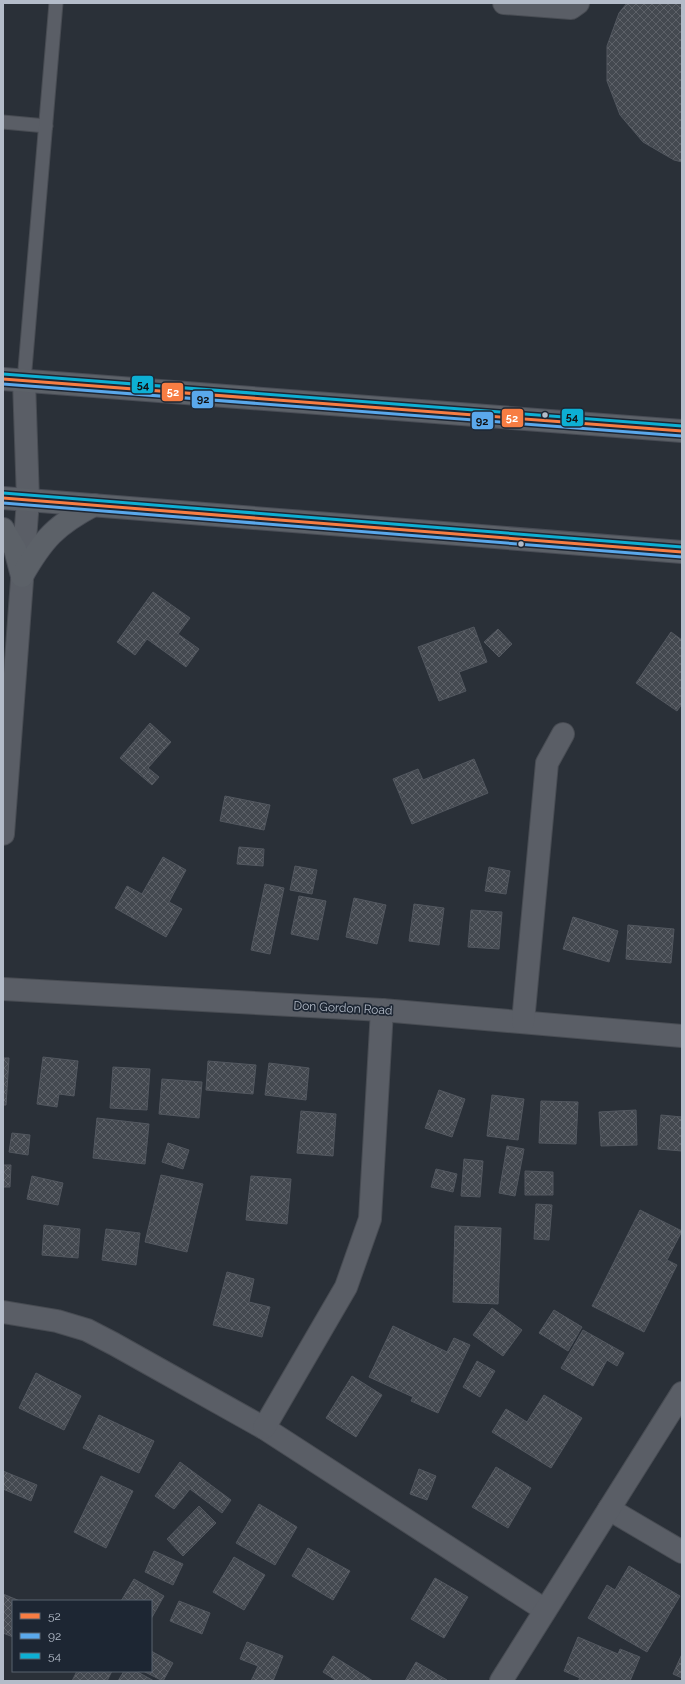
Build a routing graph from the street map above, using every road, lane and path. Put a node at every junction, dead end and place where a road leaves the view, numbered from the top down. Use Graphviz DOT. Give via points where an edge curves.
graph roads {
  1 [pos="56,3"];
  2 [pos="504,3"];
  3 [pos="578,3"];
  4 [pos="3,122"];
  5 [pos="46,126"];
  6 [pos="13,380"];
  7 [pos="682,431"];
  8 [pos="3,498"];
  9 [pos="28,500"];
  10 [pos="94,505"];
  11 [pos="3,529"];
  12 [pos="682,552"];
  13 [pos="22,576"];
  14 [pos="563,734"];
  15 [pos="3,834"];
  16 [pos="3,989"];
  17 [pos="382,1010"];
  18 [pos="523,1022"];
  19 [pos="682,1036"];
  20 [pos="3,1312"];
  21 [pos="682,1393"];
  22 [pos="264,1428"];
  23 [pos="609,1509"];
  24 [pos="682,1552"];
  25 [pos="545,1610"];
  26 [pos="501,1681"];
  1 -- 5 [label="lane"];
  2 -- 3 [label="street" via="571,8"];
  4 -- 5 [label="lane"];
  5 -- 6 [label="lane"];
  6 -- 7 [label="main road"];
  6 -- 9 [label="street"];
  8 -- 9 [label="main road"];
  9 -- 10 [label="main road"];
  9 -- 13 [label="street"];
  10 -- 12 [label="main road"];
  10 -- 13 [label="main road" via="71,517 50,535 34,554"];
  11 -- 13 [label="main road" via="15,549"];
  13 -- 15 [label="street"];
  14 -- 18 [label="street" via="547,762"];
  16 -- 17 [label="street, Don Gordon Road"];
  17 -- 18 [label="street, Don Gordon Road"];
  17 -- 22 [label="street" via="370,1219 346,1288"];
  18 -- 19 [label="street, Don Gordon Road"];
  20 -- 22 [label="street" via="57,1321 87,1330"];
  21 -- 23 [label="street"];
  22 -- 25 [label="street"];
  23 -- 24 [label="street"];
  23 -- 25 [label="street"];
  25 -- 26 [label="street"];
}
